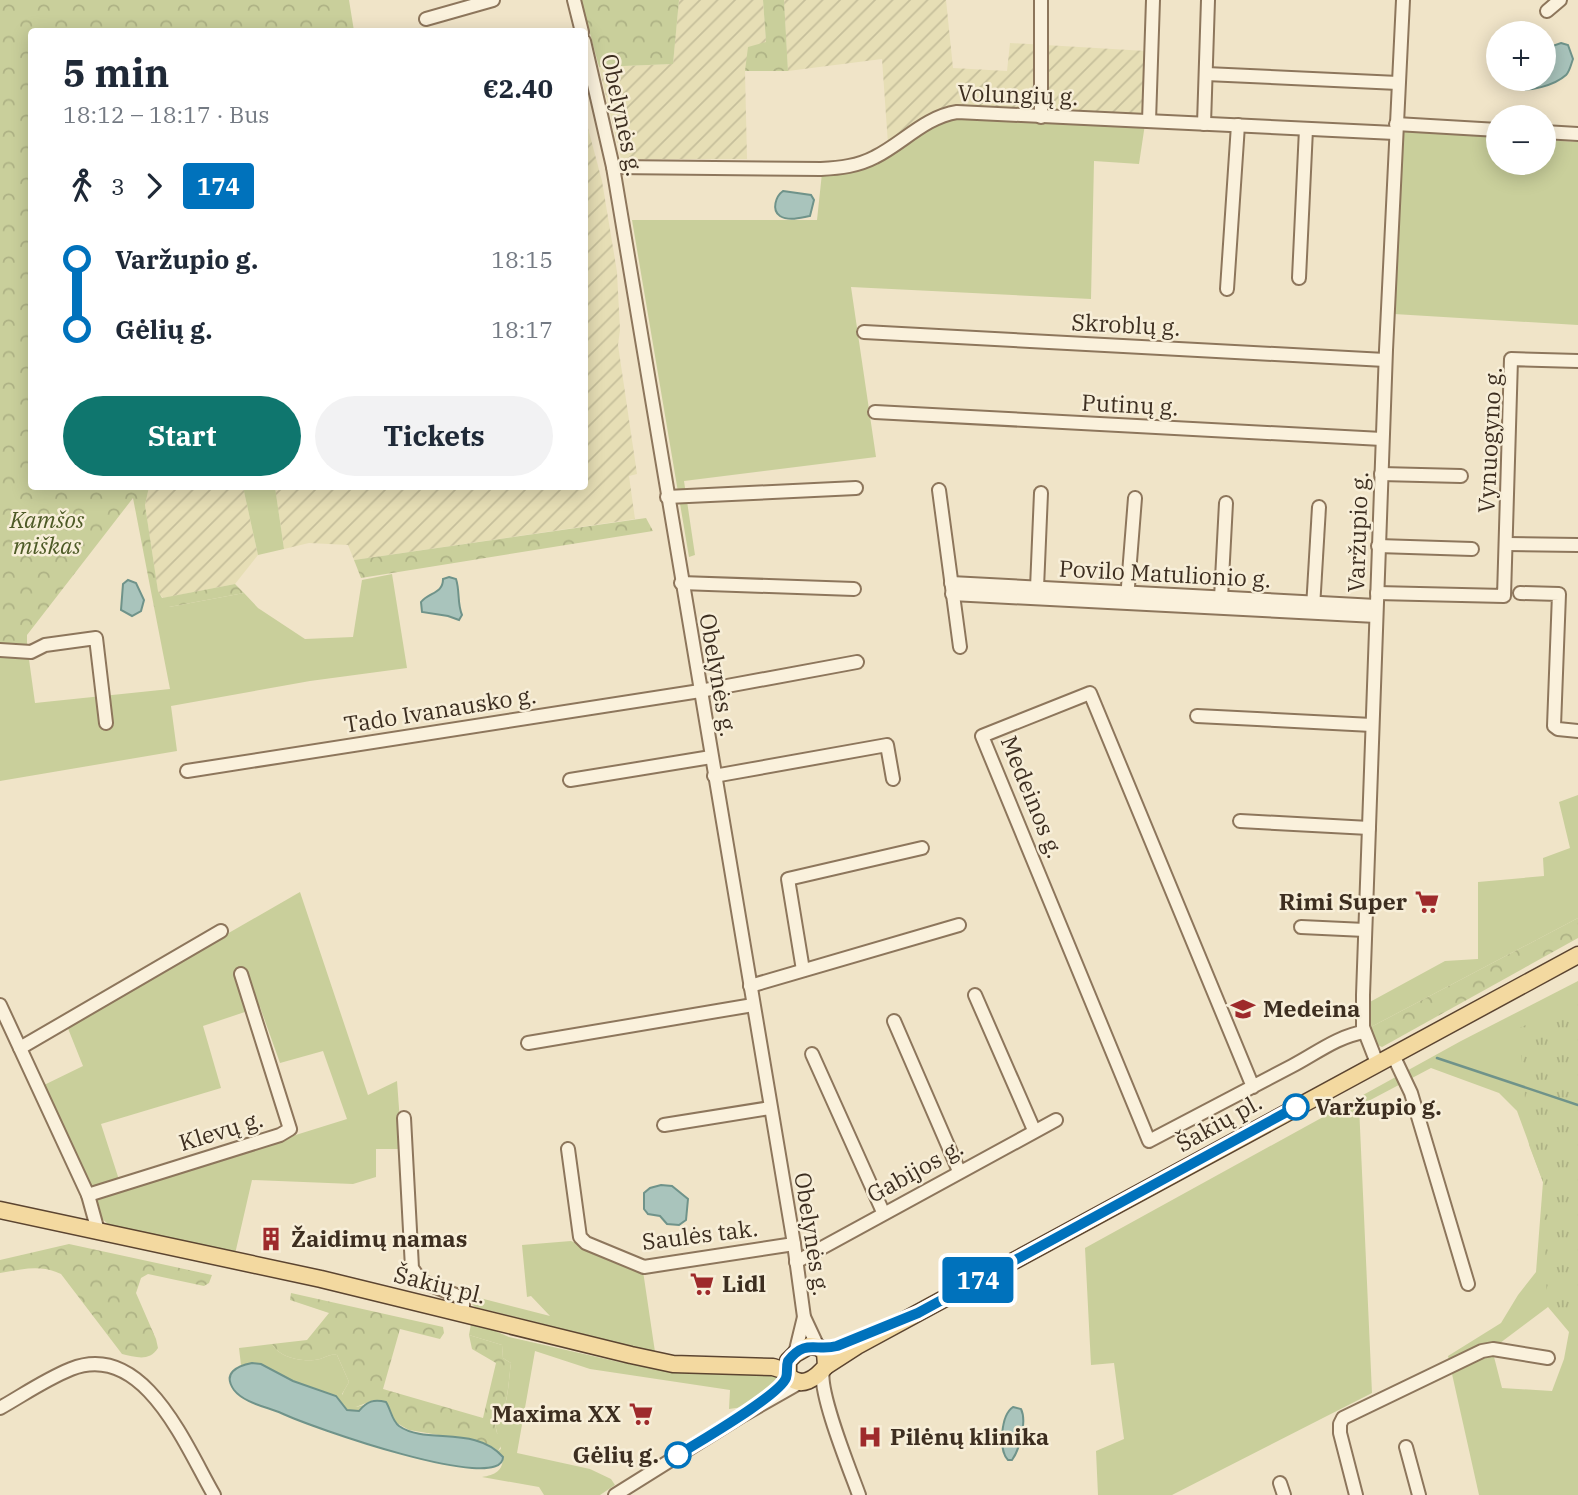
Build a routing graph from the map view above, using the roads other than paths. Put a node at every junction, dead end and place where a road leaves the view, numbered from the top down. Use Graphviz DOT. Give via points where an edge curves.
graph roads {
  1 [pos="493,0"];
  2 [pos="574,0"];
  3 [pos="1041,0"];
  4 [pos="1153,0"];
  5 [pos="1208,0"];
  6 [pos="1403,0"];
  7 [pos="1560,0"];
  8 [pos="1547,11"];
  9 [pos="426,19"];
  10 [pos="581,28"];
  11 [pos="588,58"];
  12 [pos="1206,74"];
  13 [pos="1398,83"];
  14 [pos="1041,117"];
  15 [pos="1149,121"];
  16 [pos="1204,124"];
  17 [pos="1238,125"];
  18 [pos="1306,129"];
  19 [pos="1396,129"];
  20 [pos="1486,130"];
  21 [pos="1556,133"];
  22 [pos="1578,134"];
  23 [pos="613,167"];
  24 [pos="1299,278"];
  25 [pos="1227,289"];
  26 [pos="864,332"];
  27 [pos="1385,360"];
  28 [pos="1578,361"];
  29 [pos="875,412"];
  30 [pos="1382,439"];
  31 [pos="1381,474"];
  32 [pos="1461,476"];
  33 [pos="856,488"];
  34 [pos="939,490"];
  35 [pos="1041,493"];
  36 [pos="667,497"];
  37 [pos="1135,498"];
  38 [pos="1226,503"];
  39 [pos="1319,508"];
  40 [pos="1506,544"];
  41 [pos="1578,545"];
  42 [pos="1378,546"];
  43 [pos="1472,549"];
  44 [pos="681,583"];
  45 [pos="1037,588"];
  46 [pos="854,589"];
  47 [pos="952,589"];
  48 [pos="1520,593"];
  49 [pos="1221,597"];
  50 [pos="1127,598"];
  51 [pos="1376,605"];
  52 [pos="1313,607"];
  53 [pos="960,647"];
  54 [pos="0,650"];
  55 [pos="857,662"];
  56 [pos="700,691"];
  57 [pos="1197,716"];
  58 [pos="106,723"];
  59 [pos="1372,725"];
  60 [pos="1578,731"];
  61 [pos="711,757"];
  62 [pos="187,771"];
  63 [pos="715,775"];
  64 [pos="893,779"];
  65 [pos="570,780"];
  66 [pos="1240,821"];
  67 [pos="1369,828"];
  68 [pos="922,848"];
  69 [pos="959,925"];
  70 [pos="1301,927"];
  71 [pos="1365,930"];
  72 [pos="221,931"];
  73 [pos="1578,955"];
  74 [pos="803,971"];
  75 [pos="241,974"];
  76 [pos="750,986"];
  77 [pos="975,995"];
  78 [pos="0,1005"];
  79 [pos="753,1005"];
  80 [pos="894,1021"];
  81 [pos="1364,1032"];
  82 [pos="528,1043"];
  83 [pos="20,1048"];
  84 [pos="813,1054"];
  85 [pos="1393,1055"];
  86 [pos="1377,1063"];
  87 [pos="1253,1087"];
  88 [pos="770,1108"];
  89 [pos="404,1118"];
  90 [pos="1056,1119"];
  91 [pos="664,1125"];
  92 [pos="1034,1130"];
  93 [pos="568,1149"];
  94 [pos="960,1171"];
  95 [pos="88,1195"];
  96 [pos="0,1210"];
  97 [pos="883,1212"];
  98 [pos="98,1231"];
  99 [pos="794,1244"];
  100 [pos="796,1262"];
  101 [pos="1468,1284"];
  102 [pos="918,1313"];
  103 [pos="463,1314"];
  104 [pos="804,1317"];
  105 [pos="820,1348"];
  106 [pos="1548,1358"];
  107 [pos="825,1368"];
  108 [pos="794,1370"];
  109 [pos="826,1398"];
  110 [pos="0,1408"];
  111 [pos="1406,1447"];
  112 [pos="214,1495"];
  113 [pos="615,1495"];
  114 [pos="859,1495"];
  115 [pos="1356,1495"];
  116 [pos="1419,1495"];
  1 -- 9 [label="street"];
  2 -- 10 [label="street, Obelynės g."];
  3 -- 14 [label="street"];
  4 -- 15 [label="street"];
  5 -- 12 [label="street"];
  6 -- 13 [label="street, Varžupio g."];
  7 -- 8 [label="street"];
  11 -- 23 [label="street, Obelynės g."];
  12 -- 13 [label="street"];
  12 -- 16 [label="street"];
  13 -- 19 [label="street, Varžupio g."];
  14 -- 15 [label="street, Volungių g."];
  14 -- 23 [label="street, Volungių g." via="946,114 875,157 838,168"];
  15 -- 16 [label="street, Volungių g."];
  16 -- 17 [label="street, Volungių g."];
  17 -- 18 [label="street, Volungių g."];
  17 -- 25 [label="street"];
  18 -- 19 [label="street, Volungių g."];
  18 -- 24 [label="street"];
  19 -- 20 [label="street, Volungių g."];
  19 -- 27 [label="street, Varžupio g."];
  21 -- 22 [label="street"];
  23 -- 36 [label="street, Obelynės g."];
  26 -- 27 [label="street, Skroblų g."];
  27 -- 30 [label="street, Varžupio g."];
  28 -- 40 [label="street, Vynuogyno g." via="1511,359"];
  29 -- 30 [label="street, Putinų g."];
  30 -- 31 [label="street, Varžupio g."];
  31 -- 32 [label="street"];
  31 -- 42 [label="street, Varžupio g."];
  33 -- 36 [label="street"];
  34 -- 47 [label="street"];
  35 -- 45 [label="street"];
  36 -- 44 [label="street, Obelynės g."];
  37 -- 50 [label="street"];
  38 -- 49 [label="street"];
  39 -- 52 [label="street"];
  40 -- 41 [label="street, Vynuogyno g."];
  40 -- 51 [label="street, Vynuogyno g." via="1504,596"];
  42 -- 43 [label="street"];
  42 -- 51 [label="street, Varžupio g."];
  44 -- 46 [label="street"];
  44 -- 56 [label="street, Obelynės g."];
  45 -- 47 [label="street, Povilo Matulionio g."];
  45 -- 50 [label="street, Povilo Matulionio g."];
  47 -- 50 [label="street, Povilo Matulionio g."];
  47 -- 53 [label="street"];
  48 -- 60 [label="street" via="1559,594 1554,726"];
  49 -- 50 [label="street, Povilo Matulionio g."];
  49 -- 52 [label="street, Povilo Matulionio g."];
  50 -- 52 [label="street, Povilo Matulionio g."];
  51 -- 52 [label="street, Povilo Matulionio g."];
  51 -- 59 [label="street, Varžupio g."];
  54 -- 58 [label="street" via="31,652 45,645 96,638"];
  55 -- 56 [label="street, Tado Ivanausko g."];
  56 -- 61 [label="street, Obelynės g."];
  56 -- 62 [label="street, Tado Ivanausko g."];
  57 -- 59 [label="street"];
  59 -- 67 [label="street, Varžupio g."];
  61 -- 63 [label="street, Obelynės g."];
  61 -- 65 [label="street"];
  63 -- 64 [label="street" via="887,745"];
  63 -- 76 [label="street, Obelynės g."];
  66 -- 67 [label="street"];
  67 -- 71 [label="street, Varžupio g."];
  68 -- 74 [label="street" via="788,879"];
  69 -- 74 [label="street"];
  70 -- 71 [label="street"];
  71 -- 81 [label="street, Varžupio g."];
  72 -- 83 [label="street"];
  73 -- 85 [label="main road, Šakių pl."];
  74 -- 76 [label="street"];
  75 -- 95 [label="street, Klevų g." via="290,1129"];
  76 -- 79 [label="street, Obelynės g."];
  77 -- 92 [label="street"];
  78 -- 83 [label="street"];
  79 -- 82 [label="street"];
  79 -- 88 [label="street, Obelynės g."];
  80 -- 94 [label="street"];
  81 -- 86 [label="street, Varžupio g."];
  81 -- 87 [label="street" via="1345,1037"];
  83 -- 95 [label="street"];
  84 -- 97 [label="street"];
  85 -- 86 [label="main road, Šakių pl."];
  85 -- 101 [label="street" via="1411,1093"];
  86 -- 102 [label="main road, Šakių pl."];
  87 -- 87 [label="street, Medeinos g." via="1149,1141 982,736 1090,693"];
  88 -- 91 [label="street"];
  88 -- 99 [label="street, Obelynės g."];
  89 -- 103 [label="street" via="412,1268 421,1281 463,1298"];
  90 -- 92 [label="street, Gabijos g."];
  92 -- 94 [label="street, Gabijos g."];
  93 -- 99 [label="street, Saulės tak." via="580,1237 640,1267"];
  94 -- 97 [label="street, Gabijos g."];
  95 -- 98 [label="street"];
  96 -- 98 [label="main road, Šakių pl."];
  97 -- 100 [label="street, Gabijos g."];
  98 -- 103 [label="main road, Šakių pl."];
  99 -- 100 [label="street, Obelynės g."];
  100 -- 104 [label="street, Obelynės g."];
  102 -- 105 [label="main road, Šakių pl." via="837,1346"];
  102 -- 107 [label="main road, Šakių pl."];
  103 -- 108 [label="main road, Šakių pl." via="673,1364"];
  104 -- 105 [label="street, Obelynės g."];
  104 -- 108 [label="street, Obelynės g."];
  105 -- 107 [label="main road" via="827,1357"];
  105 -- 108 [label="main road, Šakių pl." via="809,1346"];
  106 -- 115 [label="street" via="1482,1350 1343,1418 1340,1433"];
  107 -- 108 [label="main road, Šakių pl."];
  107 -- 109 [label="street"];
  108 -- 109 [label="street"];
  108 -- 113 [label="street" via="743,1415"];
  109 -- 114 [label="street"];
  110 -- 112 [label="street" via="72,1369 97,1365 135,1377 163,1407"];
  111 -- 116 [label="street"];
}
